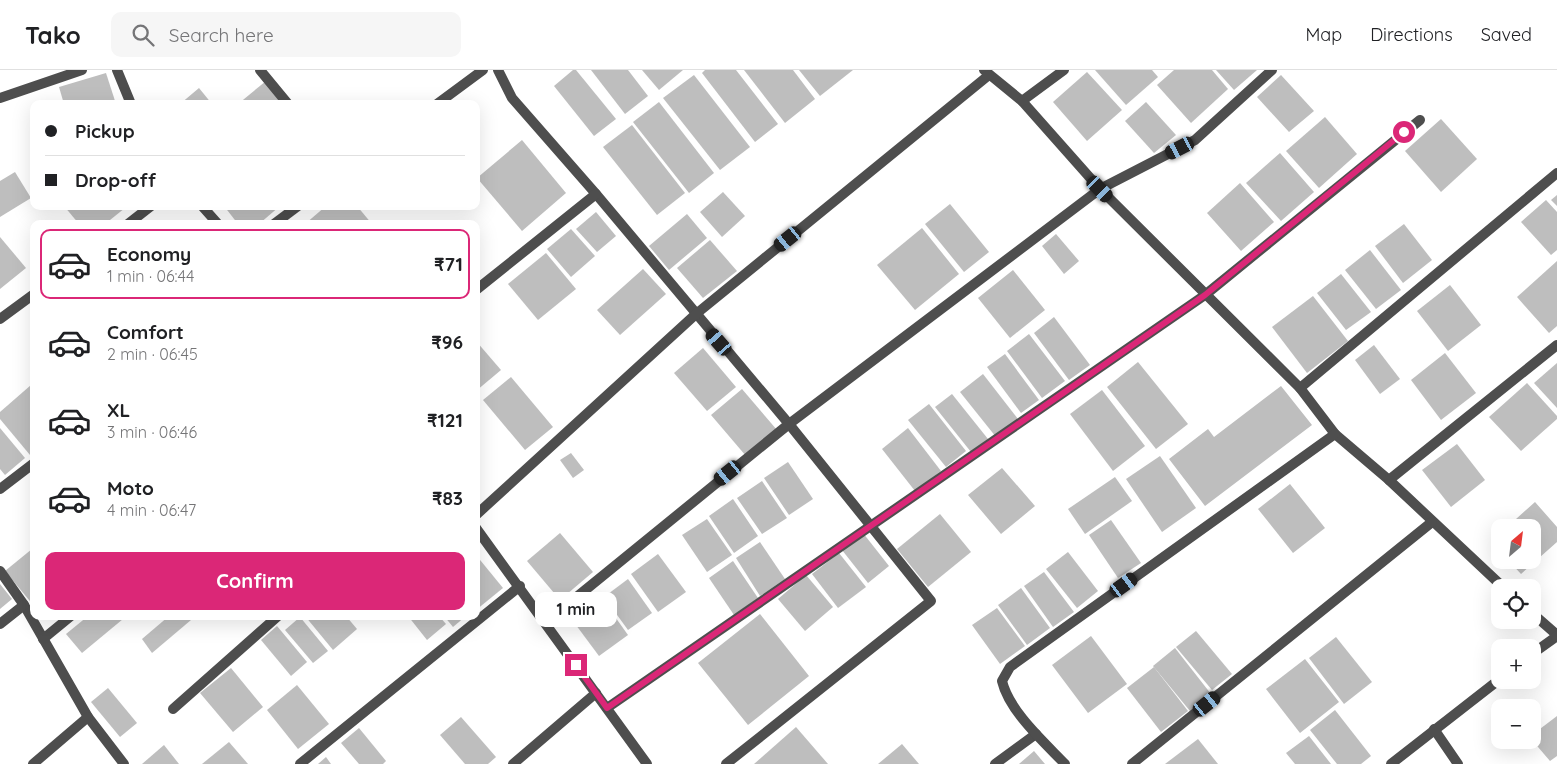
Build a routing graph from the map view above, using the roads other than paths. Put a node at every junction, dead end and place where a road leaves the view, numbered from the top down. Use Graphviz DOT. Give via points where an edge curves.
graph roads {
  1 [pos="82,70"];
  2 [pos="117,70"];
  3 [pos="260,70"];
  4 [pos="483,70"];
  5 [pos="498,70"];
  6 [pos="1064,70"];
  7 [pos="1272,70"];
  8 [pos="987,72"];
  9 [pos="0,98"];
  10 [pos="129,100"];
  11 [pos="285,100"];
  12 [pos="442,100"];
  13 [pos="1022,101"];
  14 [pos="1420,120"];
  15 [pos="1557,173"];
  16 [pos="1100,189"];
  17 [pos="596,194"];
  18 [pos="146,210"];
  19 [pos="206,210"];
  20 [pos="293,210"];
  21 [pos="133,220"];
  22 [pos="214,220"];
  23 [pos="279,220"];
  24 [pos="480,287"];
  25 [pos="1205,295"];
  26 [pos="30,297"];
  27 [pos="696,314"];
  28 [pos="0,319"];
  29 [pos="1557,345"];
  30 [pos="1300,388"];
  31 [pos="789,424"];
  32 [pos="1335,434"];
  33 [pos="30,466"];
  34 [pos="1389,480"];
  35 [pos="0,489"];
  36 [pos="480,511"];
  37 [pos="1432,522"];
  38 [pos="869,525"];
  39 [pos="480,533"];
  40 [pos="0,571"];
  41 [pos="1494,579"];
  42 [pos="520,586"];
  43 [pos="24,605"];
  44 [pos="30,616"];
  45 [pos="480,618"];
  46 [pos="32,620"];
  47 [pos="66,620"];
  48 [pos="273,620"];
  49 [pos="478,620"];
  50 [pos="1541,621"];
  51 [pos="546,622"];
  52 [pos="0,624"];
  53 [pos="1557,636"];
  54 [pos="43,639"];
  55 [pos="1541,648"];
  56 [pos="1491,686"];
  57 [pos="596,693"];
  58 [pos="607,708"];
  59 [pos="173,709"];
  60 [pos="88,717"];
  61 [pos="1434,729"];
  62 [pos="1036,734"];
  63 [pos="33,764"];
  64 [pos="124,764"];
  65 [pos="300,764"];
  66 [pos="513,764"];
  67 [pos="647,764"];
  68 [pos="726,764"];
  69 [pos="996,764"];
  70 [pos="1065,764"];
  71 [pos="1132,764"];
  72 [pos="1391,764"];
  73 [pos="1458,764"];
  1 -- 9 [label="street"];
  2 -- 10 [label="street"];
  3 -- 11 [label="street"];
  4 -- 12 [label="street"];
  5 -- 17 [label="street" via="512,98"];
  6 -- 13 [label="street"];
  7 -- 16 [label="street" via="1195,140"];
  8 -- 13 [label="street"];
  8 -- 27 [label="street"];
  13 -- 16 [label="street"];
  14 -- 25 [label="street"];
  15 -- 30 [label="street"];
  16 -- 25 [label="street"];
  16 -- 31 [label="street"];
  17 -- 24 [label="street"];
  17 -- 27 [label="street"];
  18 -- 21 [label="street"];
  19 -- 22 [label="street"];
  20 -- 23 [label="street"];
  25 -- 30 [label="street"];
  25 -- 38 [label="street"];
  26 -- 28 [label="street"];
  27 -- 31 [label="street"];
  27 -- 36 [label="street"];
  29 -- 34 [label="street"];
  30 -- 32 [label="street"];
  31 -- 38 [label="street"];
  31 -- 51 [label="street"];
  32 -- 34 [label="street"];
  32 -- 62 [label="street" via="1010,667 1002,681 1005,695"];
  33 -- 35 [label="street"];
  34 -- 37 [label="street"];
  37 -- 41 [label="street"];
  37 -- 71 [label="street"];
  38 -- 58 [label="street"];
  38 -- 68 [label="street" via="930,602"];
  39 -- 42 [label="street"];
  40 -- 43 [label="street"];
  42 -- 45 [label="street"];
  42 -- 51 [label="street"];
  43 -- 44 [label="street"];
  43 -- 52 [label="street"];
  46 -- 54 [label="street"];
  47 -- 54 [label="street"];
  48 -- 59 [label="street"];
  49 -- 65 [label="street"];
  50 -- 53 [label="street"];
  51 -- 57 [label="street"];
  53 -- 55 [label="street"];
  54 -- 60 [label="street"];
  56 -- 61 [label="street"];
  57 -- 58 [label="street"];
  57 -- 66 [label="street"];
  58 -- 67 [label="street"];
  60 -- 63 [label="street"];
  60 -- 64 [label="street"];
  61 -- 72 [label="street"];
  61 -- 73 [label="street"];
  62 -- 69 [label="street"];
  62 -- 70 [label="street"];
}
